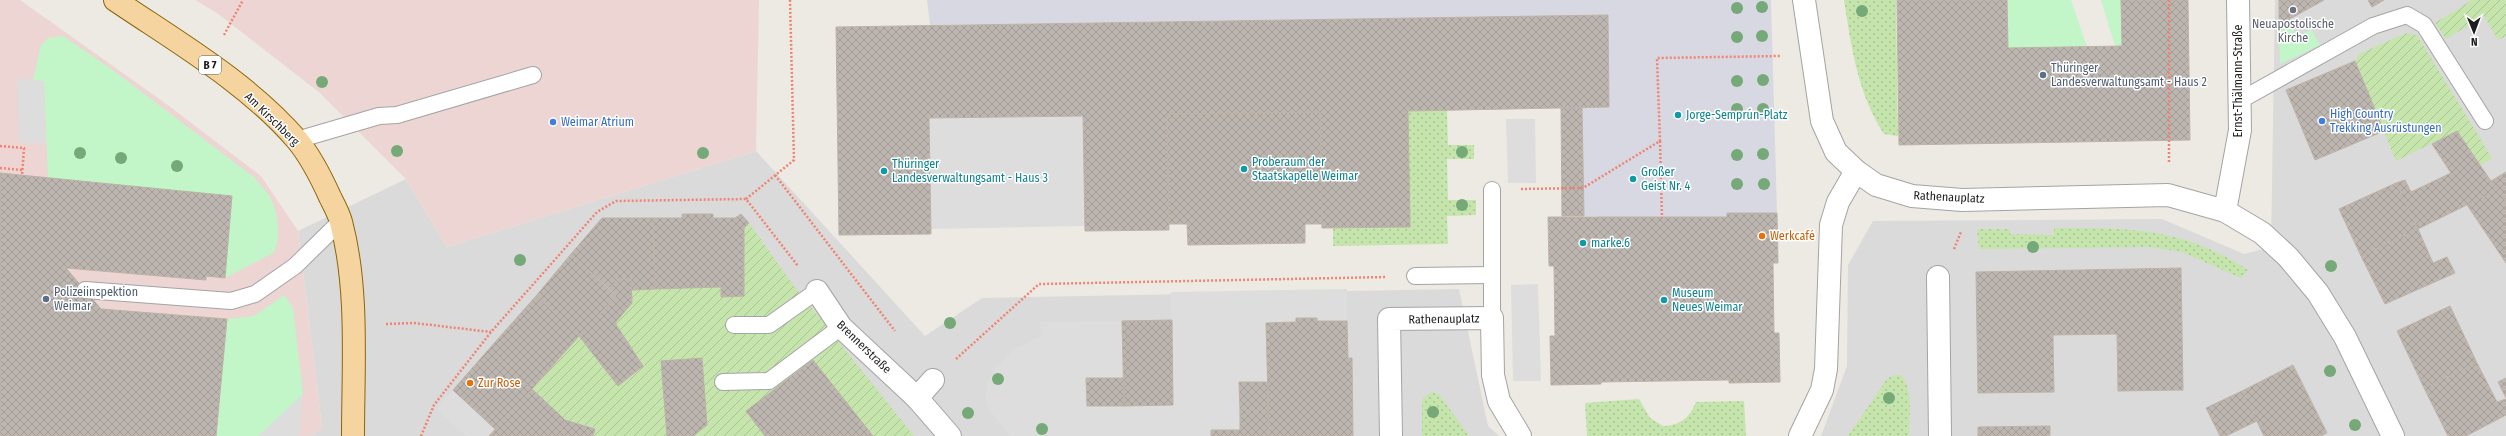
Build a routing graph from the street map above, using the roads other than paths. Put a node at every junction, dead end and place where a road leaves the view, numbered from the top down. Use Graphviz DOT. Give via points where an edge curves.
graph roads {
  1 [pos="116,0"];
  2 [pos="1804,0"];
  3 [pos="2238,0"];
  4 [pos="533,75"];
  5 [pos="2239,101"];
  6 [pos="2486,121"];
  7 [pos="297,140"];
  8 [pos="1856,171"];
  9 [pos="1492,190"];
  10 [pos="2225,211"];
  11 [pos="341,221"];
  12 [pos="1491,275"];
  13 [pos="1415,276"];
  14 [pos="1938,277"];
  15 [pos="85,290"];
  16 [pos="817,291"];
  17 [pos="1492,318"];
  18 [pos="734,326"];
  19 [pos="841,327"];
  20 [pos="933,380"];
  21 [pos="723,382"];
  22 [pos="917,398"];
  23 [pos="354,436"];
  24 [pos="950,436"];
  25 [pos="1391,436"];
  26 [pos="1520,436"];
  27 [pos="1800,436"];
  28 [pos="1940,436"];
  29 [pos="2393,436"];
  1 -- 7 [label="main road, Am Kirschberg / B 7" via="258,102"];
  2 -- 8 [label="street, Rathenauplatz" via="1822,121 1836,152"];
  3 -- 5 [label="street, Ernst-Thälmann-Straße"];
  4 -- 7 [label="lane" via="397,115 379,116"];
  5 -- 6 [label="lane" via="2373,26 2407,15 2424,25"];
  5 -- 10 [label="street, Ernst-Thälmann-Straße" via="2240,130"];
  7 -- 11 [label="main road, Am Kirschberg / B 7" via="319,173"];
  8 -- 10 [label="street, Rathenauplatz" via="1876,186 1912,196 1962,200 2168,195"];
  8 -- 27 [label="street" via="1838,202 1831,225 1826,369 1822,390"];
  9 -- 12 [label="lane"];
  10 -- 29 [label="street" via="2262,233 2318,293 2346,337"];
  11 -- 15 [label="lane" via="295,266 255,294 231,300"];
  11 -- 23 [label="main road, Am Kirschberg / B 7" via="353,325"];
  12 -- 13 [label="lane"];
  12 -- 17 [label="lane"];
  14 -- 28 [label="street"];
  16 -- 18 [label="lane" via="769,325"];
  16 -- 19 [label="street, Brennerstraße"];
  17 -- 25 [label="street, Rathenauplatz" via="1389,319"];
  17 -- 26 [label="street, Rathenauplatz" via="1493,375 1499,401"];
  19 -- 21 [label="lane" via="769,381"];
  19 -- 22 [label="street, Brennerstraße"];
  20 -- 22 [label="street"];
  22 -- 24 [label="street, Brennerstraße"];
}
